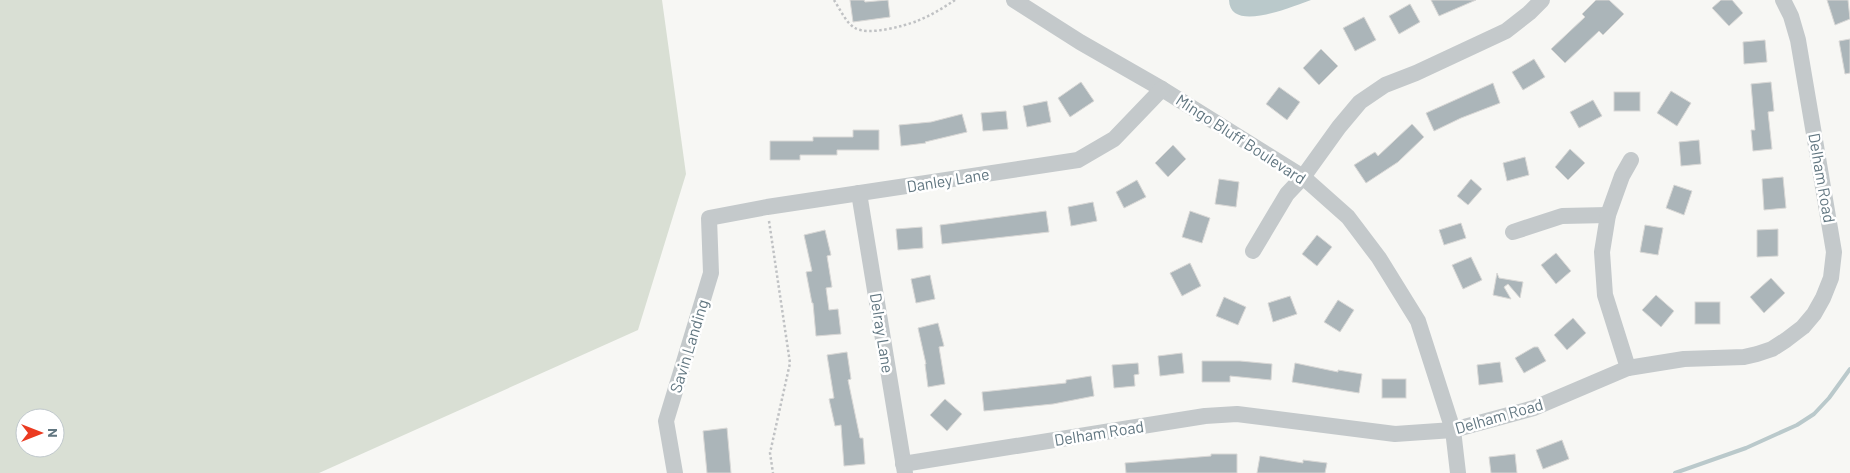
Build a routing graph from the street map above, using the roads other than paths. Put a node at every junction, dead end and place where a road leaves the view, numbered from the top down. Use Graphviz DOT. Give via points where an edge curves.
graph roads {
  1 [pos="1014,0"];
  2 [pos="1542,0"];
  3 [pos="1783,0"];
  4 [pos="1162,89"];
  5 [pos="1630,160"];
  6 [pos="1303,177"];
  7 [pos="859,193"];
  8 [pos="1608,215"];
  9 [pos="709,218"];
  10 [pos="1513,232"];
  11 [pos="1253,251"];
  12 [pos="1628,368"];
  13 [pos="1453,430"];
  14 [pos="904,468"];
  15 [pos="675,473"];
  16 [pos="1458,473"];
  1 -- 4 [label="street, Mingo Bluff Boulevard"];
  2 -- 6 [label="street" via="1506,31 1385,85 1360,102"];
  3 -- 12 [label="street, Delham Road" via="1798,40 1834,252 1831,278 1823,298 1803,327 1772,349 1744,357 1684,359"];
  4 -- 6 [label="street, Mingo Bluff Boulevard"];
  4 -- 7 [label="street, Danley Lane" via="1114,139 1078,160"];
  5 -- 8 [label="street"];
  6 -- 11 [label="street" via="1288,194"];
  6 -- 13 [label="street, Mingo Bluff Boulevard" via="1348,218 1379,258 1418,321"];
  7 -- 9 [label="street, Danley Lane"];
  7 -- 14 [label="street, Delray Lane"];
  8 -- 10 [label="street" via="1562,216"];
  8 -- 12 [label="street" via="1602,252 1605,295"];
  9 -- 15 [label="street, Savin Landing" via="711,273 666,421"];
  12 -- 13 [label="street, Delham Road" via="1534,408"];
  13 -- 14 [label="street, Delham Road" via="1395,434 1237,414 1205,416"];
  13 -- 16 [label="street, Mingo Bluff Boulevard"];
}
